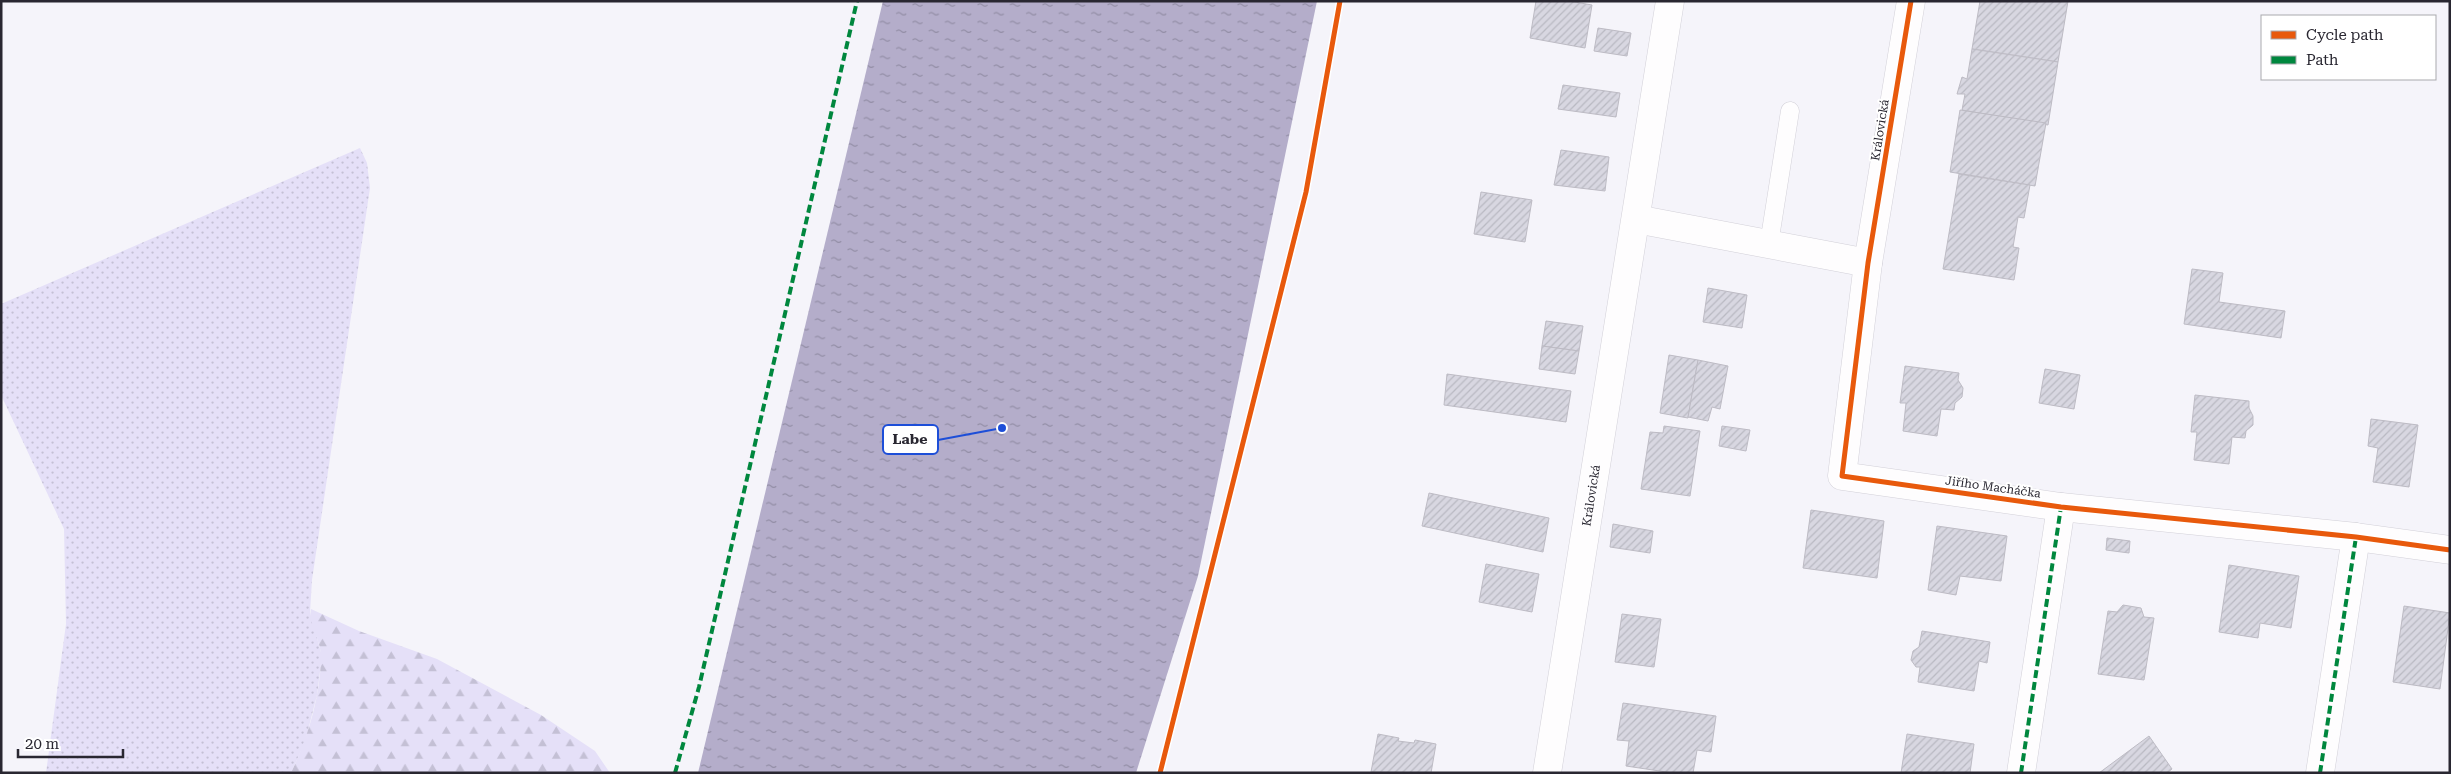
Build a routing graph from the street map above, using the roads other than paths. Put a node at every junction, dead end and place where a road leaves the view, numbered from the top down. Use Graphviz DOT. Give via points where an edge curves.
graph roads {
  1 [pos="1670,1"];
  2 [pos="1911,1"];
  3 [pos="1790,111"];
  4 [pos="1636,219"];
  5 [pos="1769,244"];
  6 [pos="1868,263"];
  7 [pos="2061,507"];
  8 [pos="2356,538"];
  9 [pos="2450,550"];
  10 [pos="1547,773"];
  11 [pos="2021,773"];
  12 [pos="2320,773"];
  1 -- 4 [label="street, Královická"];
  2 -- 6 [label="street, Královická"];
  3 -- 5 [label="lane"];
  4 -- 5 [label="street"];
  4 -- 10 [label="street, Královická"];
  5 -- 6 [label="street"];
  6 -- 7 [label="street, Jiřího Macháčka" via="1842,476"];
  7 -- 8 [label="street, Jiřího Macháčka"];
  7 -- 11 [label="street"];
  8 -- 9 [label="street, Jiřího Macháčka"];
  8 -- 12 [label="street"];
}
